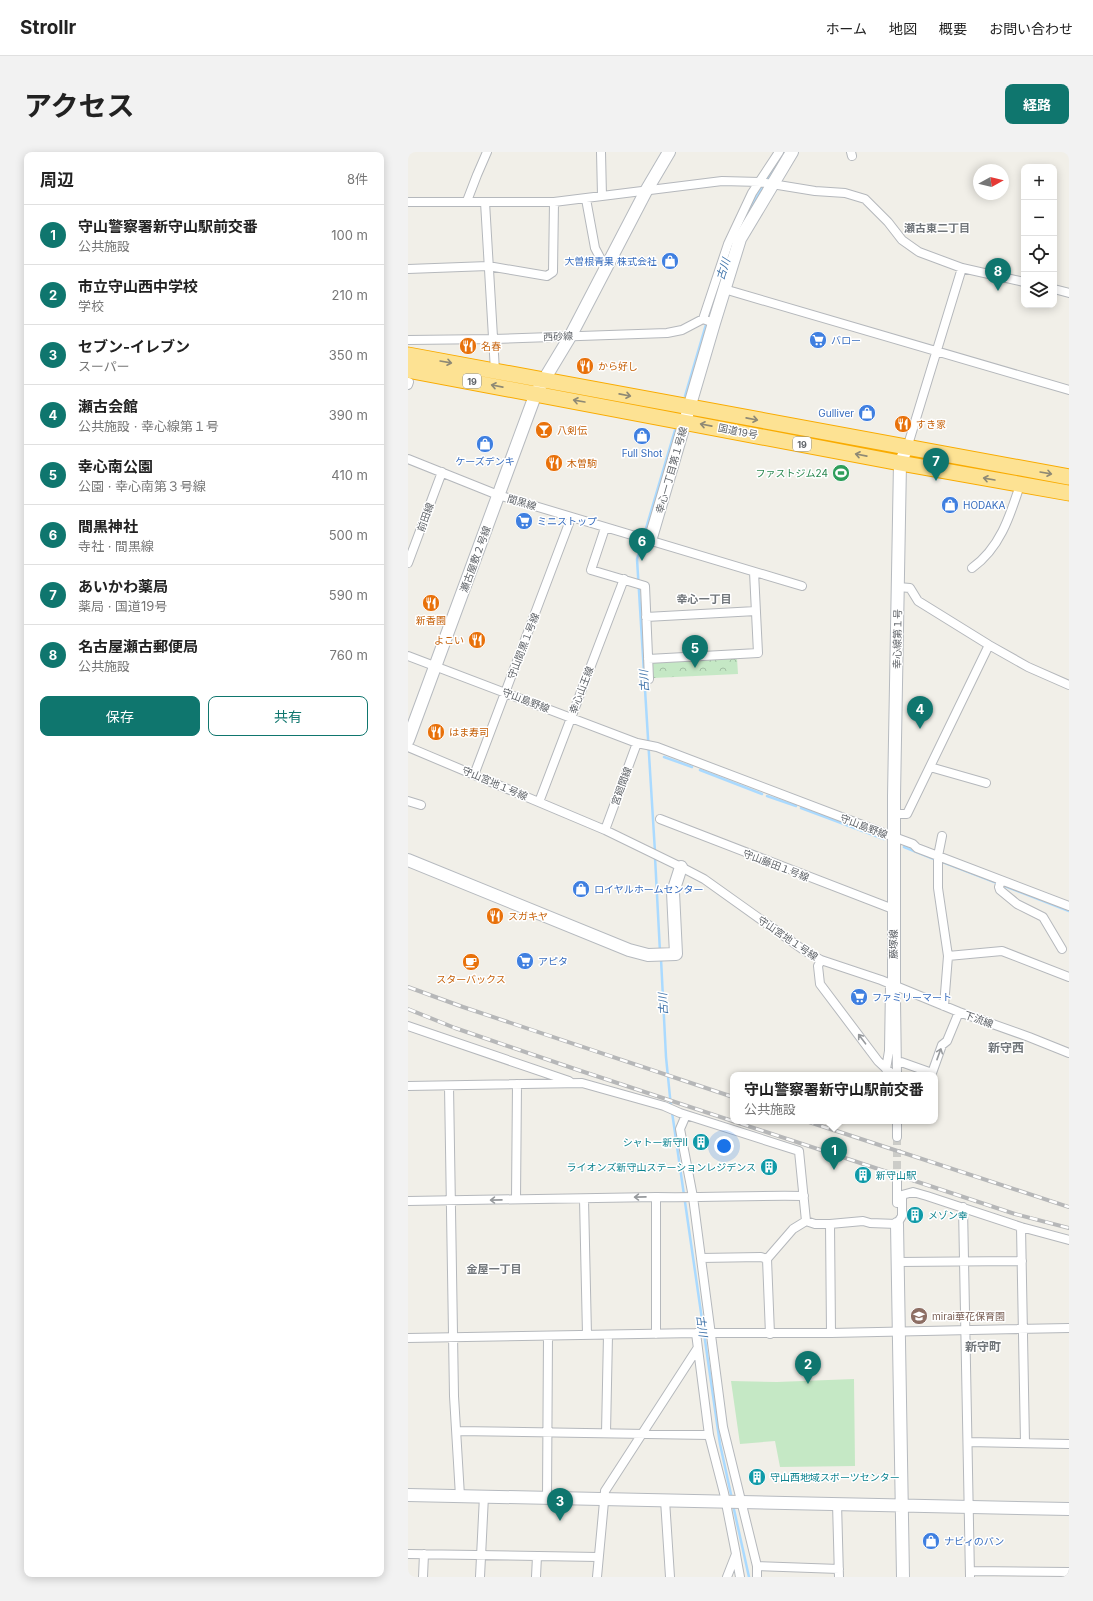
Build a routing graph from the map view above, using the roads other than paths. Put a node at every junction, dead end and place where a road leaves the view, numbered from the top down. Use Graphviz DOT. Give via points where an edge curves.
graph roads {
  1 [pos="488,152"];
  2 [pos="601,152"];
  3 [pos="669,152"];
  4 [pos="778,152"];
  5 [pos="792,152"];
  6 [pos="766,182"];
  7 [pos="646,191"];
  8 [pos="602,196"];
  9 [pos="586,199"];
  10 [pos="467,201"];
  11 [pos="408,202"];
  12 [pos="485,202"];
  13 [pos="554,202"];
  14 [pos="488,266"];
  15 [pos="962,268"];
  16 [pos="408,269"];
  17 [pos="606,269"];
  18 [pos="1021,281"];
  19 [pos="724,289"];
  20 [pos="1057,290"];
  21 [pos="1069,293"];
  22 [pos="708,321"];
  23 [pos="571,335"];
  24 [pos="493,339"];
  25 [pos="408,340"];
  26 [pos="937,351"];
  27 [pos="408,355"];
  28 [pos="495,371"];
  29 [pos="408,379"];
  30 [pos="545,380"];
  31 [pos="1069,390"];
  32 [pos="536,393"];
  33 [pos="687,414"];
  34 [pos="907,448"];
  35 [pos="408,459"];
  36 [pos="900,463"];
  37 [pos="442,472"];
  38 [pos="1069,477"];
  39 [pos="1020,484"];
  40 [pos="1069,493"];
  41 [pos="498,495"];
  42 [pos="572,518"];
  43 [pos="605,528"];
  44 [pos="645,540"];
  45 [pos="408,563"];
  46 [pos="972,568"];
  47 [pos="754,572"];
  48 [pos="624,579"];
  49 [pos="802,586"];
  50 [pos="898,587"];
  51 [pos="756,611"];
  52 [pos="646,617"];
  53 [pos="989,645"];
  54 [pos="408,656"];
  55 [pos="648,659"];
  56 [pos="435,666"];
  57 [pos="649,679"];
  58 [pos="1069,685"];
  59 [pos="505,693"];
  60 [pos="571,718"];
  61 [pos="408,740"];
  62 [pos="640,743"];
  63 [pos="408,747"];
  64 [pos="930,767"];
  65 [pos="474,774"];
  66 [pos="986,784"];
  67 [pos="408,801"];
  68 [pos="539,802"];
  69 [pos="421,805"];
  70 [pos="894,814"];
  71 [pos="660,819"];
  72 [pos="605,830"];
  73 [pos="942,836"];
  74 [pos="894,837"];
  75 [pos="938,856"];
  76 [pos="408,860"];
  77 [pos="681,867"];
  78 [pos="1001,880"];
  79 [pos="1069,906"];
  80 [pos="893,908"];
  81 [pos="1062,949"];
  82 [pos="948,956"];
  83 [pos="822,960"];
  84 [pos="1069,977"];
  85 [pos="895,986"];
  86 [pos="944,1006"];
  87 [pos="959,1012"];
  88 [pos="408,1026"];
  89 [pos="1069,1053"];
  90 [pos="901,1062"];
  91 [pos="893,1072"];
  92 [pos="894,1072"];
  93 [pos="895,1072"];
  94 [pos="929,1072"];
  95 [pos="932,1072"];
  96 [pos="575,1083"];
  97 [pos="517,1084"];
  98 [pos="408,1086"];
  99 [pos="448,1086"];
  100 [pos="683,1114"];
  101 [pos="897,1124"];
  102 [pos="897,1136"];
  103 [pos="897,1178"];
  104 [pos="804,1196"];
  105 [pos="656,1197"];
  106 [pos="584,1198"];
  107 [pos="693,1198"];
  108 [pos="516,1199"];
  109 [pos="451,1200"];
  110 [pos="408,1201"];
  111 [pos="963,1207"];
  112 [pos="806,1221"];
  113 [pos="830,1224"];
  114 [pos="897,1224"];
  115 [pos="1021,1227"];
  116 [pos="1069,1240"];
  117 [pos="701,1258"];
  118 [pos="767,1259"];
  119 [pos="1022,1261"];
  120 [pos="898,1262"];
  121 [pos="965,1262"];
  122 [pos="1069,1328"];
  123 [pos="1023,1329"];
  124 [pos="966,1331"];
  125 [pos="899,1332"];
  126 [pos="696,1333"];
  127 [pos="712,1333"];
  128 [pos="831,1333"];
  129 [pos="656,1334"];
  130 [pos="770,1334"];
  131 [pos="587,1335"];
  132 [pos="608,1335"];
  133 [pos="548,1336"];
  134 [pos="408,1338"];
  135 [pos="454,1338"];
  136 [pos="697,1349"];
  137 [pos="457,1431"];
  138 [pos="548,1433"];
  139 [pos="606,1433"];
  140 [pos="644,1434"];
  141 [pos="710,1434"];
  142 [pos="968,1442"];
  143 [pos="1025,1443"];
  144 [pos="1069,1444"];
  145 [pos="408,1495"];
  146 [pos="460,1496"];
  147 [pos="484,1496"];
  148 [pos="547,1498"];
  149 [pos="604,1499"];
  150 [pos="665,1500"];
  151 [pos="733,1501"];
  152 [pos="837,1503"];
  153 [pos="902,1504"];
  154 [pos="969,1506"];
  155 [pos="1069,1509"];
  156 [pos="408,1554"];
  157 [pos="424,1554"];
  158 [pos="736,1554"];
  159 [pos="481,1555"];
  160 [pos="537,1556"];
  161 [pos="598,1557"];
  162 [pos="757,1566"];
  163 [pos="1069,1572"];
  164 [pos="839,1573"];
  165 [pos="970,1574"];
  166 [pos="422,1577"];
  167 [pos="480,1577"];
  168 [pos="536,1577"];
  169 [pos="597,1577"];
  170 [pos="670,1577"];
  171 [pos="727,1577"];
  172 [pos="740,1577"];
  173 [pos="757,1577"];
  174 [pos="903,1577"];
  1 -- 10 [label="street"];
  2 -- 8 [label="street"];
  3 -- 7 [label="street, 瀬古屋敷２号線"];
  4 -- 6 [label="street"];
  5 -- 6 [label="street, 幸心一丁目第１号線"];
  6 -- 7 [label="street" via="722,181"];
  6 -- 15 [label="street" via="865,199 902,240 919,252"];
  6 -- 19 [label="street, 幸心一丁目第１号線" via="740,239"];
  6 -- 22 [label="street" via="752,193 728,244"];
  7 -- 8 [label="street"];
  7 -- 17 [label="street, 瀬古屋敷２号線"];
  8 -- 9 [label="street"];
  9 -- 13 [label="street"];
  9 -- 17 [label="street" via="595,248"];
  10 -- 11 [label="street"];
  10 -- 12 [label="street"];
  12 -- 13 [label="street"];
  12 -- 14 [label="street"];
  13 -- 14 [label="street" via="553,272 547,276"];
  14 -- 16 [label="street"];
  14 -- 24 [label="street"];
  15 -- 18 [label="street"];
  15 -- 26 [label="street"];
  17 -- 23 [label="street, 瀬古屋敷２号線"];
  19 -- 22 [label="street, 幸心一丁目第１号線"];
  19 -- 26 [label="street"];
  20 -- 21 [label="street"];
  22 -- 23 [label="street, 西砂線" via="667,333"];
  22 -- 33 [label="street, 幸心一丁目第１号線"];
  23 -- 24 [label="street, 西砂線"];
  23 -- 30 [label="street, 瀬古屋敷２号線"];
  24 -- 25 [label="street, 西砂線"];
  24 -- 28 [label="street"];
  26 -- 31 [label="street"];
  26 -- 34 [label="street"];
  27 -- 28 [label="highway, 国道19号 / 19, one-way"];
  28 -- 30 [label="highway, 国道19号 / 19"];
  32 -- 29 [label="highway, 国道19号 / 19, one-way"];
  30 -- 32 [label="street, 瀬古屋敷２号線"];
  30 -- 33 [label="highway, 国道19号 / 19, one-way"];
  33 -- 32 [label="highway, 国道19号 / 19, one-way"];
  32 -- 41 [label="street, 瀬古屋敷２号線"];
  33 -- 34 [label="highway, 国道19号 / 19, one-way"];
  36 -- 33 [label="highway, 国道19号 / 19, one-way"];
  33 -- 44 [label="street, 幸心一丁目第１号線"];
  34 -- 36 [label="street"];
  34 -- 38 [label="highway, 国道19号 / 19, one-way"];
  35 -- 37 [label="street, 間黒線"];
  39 -- 36 [label="highway, 国道19号 / 19, one-way"];
  36 -- 50 [label="street, 幸心線第１号"];
  37 -- 41 [label="street, 間黒線"];
  37 -- 45 [label="street, 前田線"];
  39 -- 40 [label="highway, 国道19号 / 19"];
  39 -- 46 [label="street" via="1010,516 997,542"];
  41 -- 42 [label="street, 間黒線"];
  41 -- 56 [label="street, 瀬古屋敷２号線"];
  42 -- 43 [label="street, 間黒線"];
  42 -- 59 [label="street, 守山間黒１号線"];
  43 -- 44 [label="street, 間黒線"];
  43 -- 48 [label="street" via="591,570"];
  44 -- 47 [label="street, 間黒線"];
  47 -- 49 [label="street, 間黒線"];
  47 -- 51 [label="street"];
  48 -- 52 [label="street" via="645,586"];
  48 -- 60 [label="street, 幸心山王線"];
  50 -- 53 [label="street" via="910,588 918,600"];
  50 -- 70 [label="street, 幸心線第１号"];
  51 -- 52 [label="street"];
  51 -- 55 [label="street" via="758,653"];
  52 -- 55 [label="street"];
  53 -- 58 [label="street" via="1028,667"];
  53 -- 64 [label="street"];
  54 -- 56 [label="street, 守山島野線"];
  55 -- 57 [label="street"];
  56 -- 59 [label="street, 守山島野線"];
  56 -- 61 [label="street, 瀬古屋敷２号線"];
  59 -- 60 [label="street, 守山島野線"];
  59 -- 65 [label="street, 守山間黒１号線"];
  60 -- 62 [label="street, 守山島野線"];
  60 -- 68 [label="street, 幸心山王線"];
  62 -- 72 [label="street, 宮廻間線"];
  62 -- 74 [label="street, 守山島野線" via="656,746"];
  63 -- 65 [label="street, 守山宮地１号線"];
  64 -- 66 [label="street"];
  64 -- 70 [label="street" via="907,814"];
  65 -- 68 [label="street, 守山宮地１号線"];
  67 -- 69 [label="street"];
  68 -- 72 [label="street, 守山宮地１号線"];
  70 -- 74 [label="street, 藤塚線"];
  71 -- 80 [label="street, 守山藤田１号線"];
  72 -- 77 [label="street, 守山宮地１号線"];
  73 -- 75 [label="street"];
  74 -- 75 [label="street, 守山島野線"];
  74 -- 80 [label="street, 藤塚線"];
  75 -- 78 [label="street, 守山島野線"];
  75 -- 82 [label="street" via="938,888"];
  76 -- 77 [label="street" via="629,950 648,955 676,954 673,892"];
  77 -- 83 [label="street, 守山宮地１号線" via="704,879 805,951"];
  78 -- 79 [label="street, 守山島野線"];
  78 -- 81 [label="street" via="1000,890 1017,904 1043,917"];
  80 -- 85 [label="street, 藤塚線"];
  82 -- 84 [label="street" via="1002,951"];
  82 -- 86 [label="street"];
  83 -- 85 [label="street, 下流線"];
  91 -- 83 [label="street, 守山宮地１号線, one-way" via="878,1060 820,984 818,966"];
  85 -- 86 [label="street, 下流線"];
  85 -- 90 [label="street"];
  85 -- 92 [label="street, 藤塚線"];
  86 -- 87 [label="street, 下流線"];
  87 -- 89 [label="street, 下流線"];
  95 -- 87 [label="street, one-way" via="942,1045 947,1040"];
  88 -- 96 [label="street"];
  90 -- 93 [label="street"];
  90 -- 94 [label="street, one-way"];
  96 -- 97 [label="street"];
  96 -- 100 [label="street" via="663,1105"];
  97 -- 99 [label="street"];
  97 -- 108 [label="street"];
  98 -- 99 [label="street"];
  99 -- 109 [label="street"];
  100 -- 104 [label="street" via="799,1151"];
  100 -- 107 [label="street" via="680,1129"];
  101 -- 102 [label="street"];
  103 -- 114 [label="street"];
  104 -- 107 [label="street"];
  104 -- 112 [label="street"];
  105 -- 106 [label="street, one-way"];
  105 -- 107 [label="street"];
  105 -- 129 [label="street"];
  106 -- 108 [label="street"];
  106 -- 131 [label="street"];
  107 -- 117 [label="street"];
  108 -- 109 [label="street, one-way"];
  109 -- 110 [label="street"];
  109 -- 135 [label="street"];
  111 -- 114 [label="street" via="913,1192 902,1195 902,1216"];
  111 -- 115 [label="street"];
  111 -- 121 [label="street"];
  112 -- 113 [label="street"];
  112 -- 118 [label="street" via="793,1229"];
  113 -- 114 [label="street" via="863,1221"];
  113 -- 128 [label="street"];
  114 -- 120 [label="street"];
  115 -- 116 [label="street"];
  115 -- 119 [label="street"];
  117 -- 118 [label="street"];
  117 -- 127 [label="street"];
  118 -- 130 [label="street"];
  119 -- 121 [label="street"];
  119 -- 123 [label="street"];
  120 -- 121 [label="street"];
  120 -- 125 [label="street"];
  121 -- 124 [label="street"];
  122 -- 123 [label="street"];
  123 -- 124 [label="street"];
  123 -- 143 [label="street"];
  124 -- 125 [label="street"];
  124 -- 142 [label="street"];
  125 -- 128 [label="street"];
  125 -- 153 [label="street"];
  126 -- 127 [label="street"];
  126 -- 129 [label="street"];
  126 -- 136 [label="street"];
  127 -- 130 [label="street"];
  127 -- 151 [label="street"];
  128 -- 130 [label="street"];
  129 -- 132 [label="street"];
  131 -- 132 [label="street"];
  131 -- 133 [label="street"];
  132 -- 139 [label="street"];
  133 -- 135 [label="street"];
  133 -- 138 [label="street"];
  134 -- 135 [label="street"];
  135 -- 137 [label="street"];
  136 -- 140 [label="street"];
  136 -- 141 [label="street"];
  137 -- 138 [label="street"];
  137 -- 146 [label="street"];
  138 -- 139 [label="street"];
  138 -- 148 [label="street"];
  139 -- 140 [label="street"];
  140 -- 141 [label="street"];
  140 -- 149 [label="street" via="605,1491"];
  141 -- 151 [label="street"];
  142 -- 143 [label="street"];
  142 -- 154 [label="street"];
  143 -- 144 [label="street"];
  145 -- 146 [label="street"];
  146 -- 147 [label="street"];
  147 -- 148 [label="street"];
  147 -- 159 [label="street"];
  148 -- 149 [label="street"];
  149 -- 150 [label="street"];
  149 -- 161 [label="street"];
  150 -- 151 [label="street"];
  150 -- 170 [label="street"];
  151 -- 152 [label="street"];
  151 -- 158 [label="street"];
  151 -- 162 [label="street"];
  152 -- 153 [label="street"];
  152 -- 164 [label="street"];
  153 -- 154 [label="street"];
  153 -- 174 [label="street"];
  154 -- 155 [label="street"];
  154 -- 165 [label="street"];
  156 -- 157 [label="street"];
  157 -- 159 [label="street"];
  157 -- 166 [label="street"];
  158 -- 171 [label="street"];
  158 -- 172 [label="street"];
  159 -- 160 [label="street"];
  159 -- 167 [label="street"];
  160 -- 161 [label="street"];
  160 -- 168 [label="street"];
  161 -- 169 [label="street"];
  162 -- 164 [label="street"];
  162 -- 173 [label="street"];
  163 -- 165 [label="street"];
}
